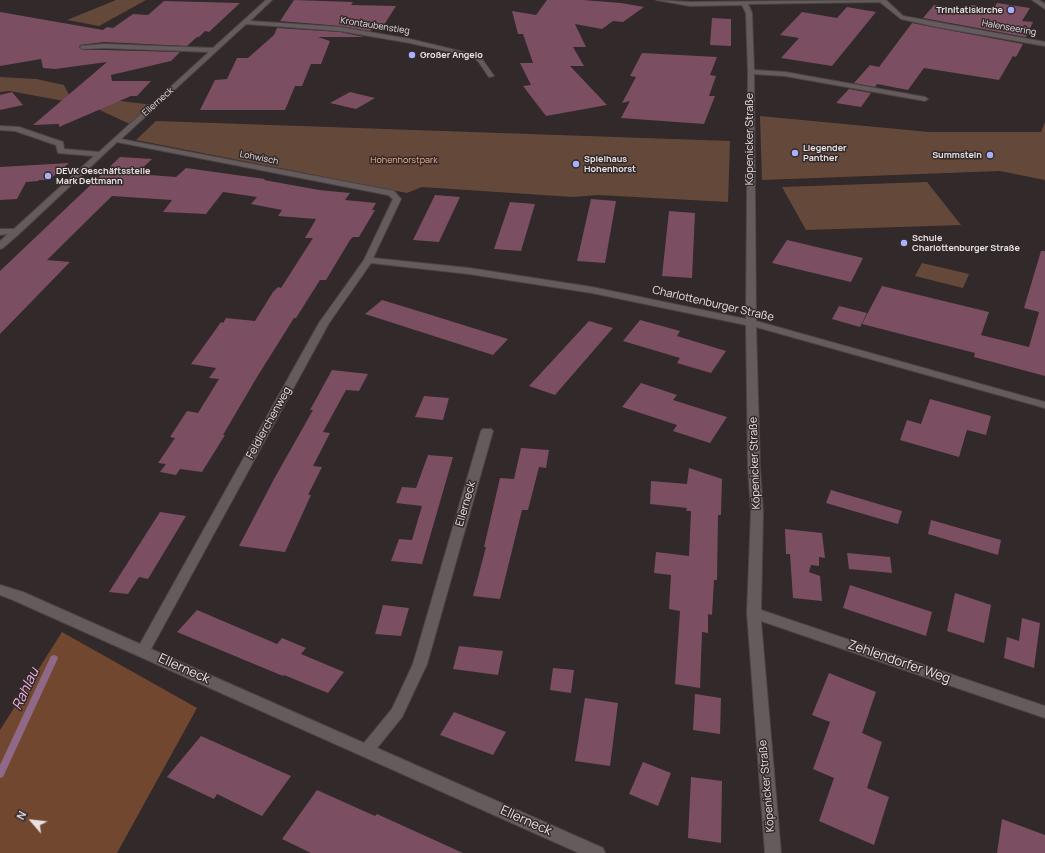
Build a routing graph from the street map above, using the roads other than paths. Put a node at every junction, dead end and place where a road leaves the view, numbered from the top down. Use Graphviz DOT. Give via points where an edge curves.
graph roads {
  1 [pos="269,0"];
  2 [pos="659,0"];
  3 [pos="882,0"];
  4 [pos="1035,0"];
  5 [pos="807,1"];
  6 [pos="745,4"];
  7 [pos="1045,7"];
  8 [pos="245,22"];
  9 [pos="1045,44"];
  10 [pos="83,47"];
  11 [pos="216,50"];
  12 [pos="751,72"];
  13 [pos="491,76"];
  14 [pos="925,99"];
  15 [pos="0,128"];
  16 [pos="116,140"];
  17 [pos="100,154"];
  18 [pos="397,198"];
  19 [pos="16,231"];
  20 [pos="0,232"];
  21 [pos="0,246"];
  22 [pos="368,260"];
  23 [pos="751,324"];
  24 [pos="1045,405"];
  25 [pos="487,432"];
  26 [pos="0,590"];
  27 [pos="754,614"];
  28 [pos="143,651"];
  29 [pos="1045,712"];
  30 [pos="367,750"];
  31 [pos="598,853"];
  32 [pos="773,853"];
  1 -- 8 [label="street, Ellerneck"];
  2 -- 6 [label="street" via="690,4"];
  3 -- 5 [label="street"];
  3 -- 9 [label="street, Halenseering" via="901,16"];
  4 -- 7 [label="street"];
  5 -- 6 [label="street"];
  6 -- 12 [label="street, Köpenicker Straße" via="749,13"];
  8 -- 11 [label="street, Ellerneck"];
  8 -- 13 [label="street, Krontaubenstieg" via="340,29 410,41 474,56"];
  10 -- 11 [label="street"];
  11 -- 16 [label="street, Ellerneck"];
  12 -- 14 [label="street" via="784,74"];
  12 -- 23 [label="street, Köpenicker Straße"];
  15 -- 17 [label="street" via="16,129 60,144 61,151"];
  16 -- 17 [label="street, Ellerneck"];
  16 -- 18 [label="street, Lohwisch" via="391,193"];
  17 -- 19 [label="street, Ellerneck"];
  18 -- 22 [label="street, Feldlerchenweg"];
  19 -- 20 [label="street"];
  19 -- 21 [label="street, Ellerneck"];
  22 -- 23 [label="street, Charlottenburger Straße" via="469,271 592,290"];
  22 -- 28 [label="street, Feldlerchenweg" via="324,323"];
  23 -- 24 [label="street, Charlottenburger Straße"];
  23 -- 27 [label="street, Köpenicker Straße" via="757,512"];
  25 -- 30 [label="street, Ellerneck" via="420,664 397,713"];
  26 -- 28 [label="street, Ellerneck"];
  27 -- 29 [label="street, Zehlendorfer Weg"];
  27 -- 32 [label="street, Köpenicker Straße"];
  28 -- 30 [label="street, Ellerneck"];
  30 -- 31 [label="street, Ellerneck"];
}
